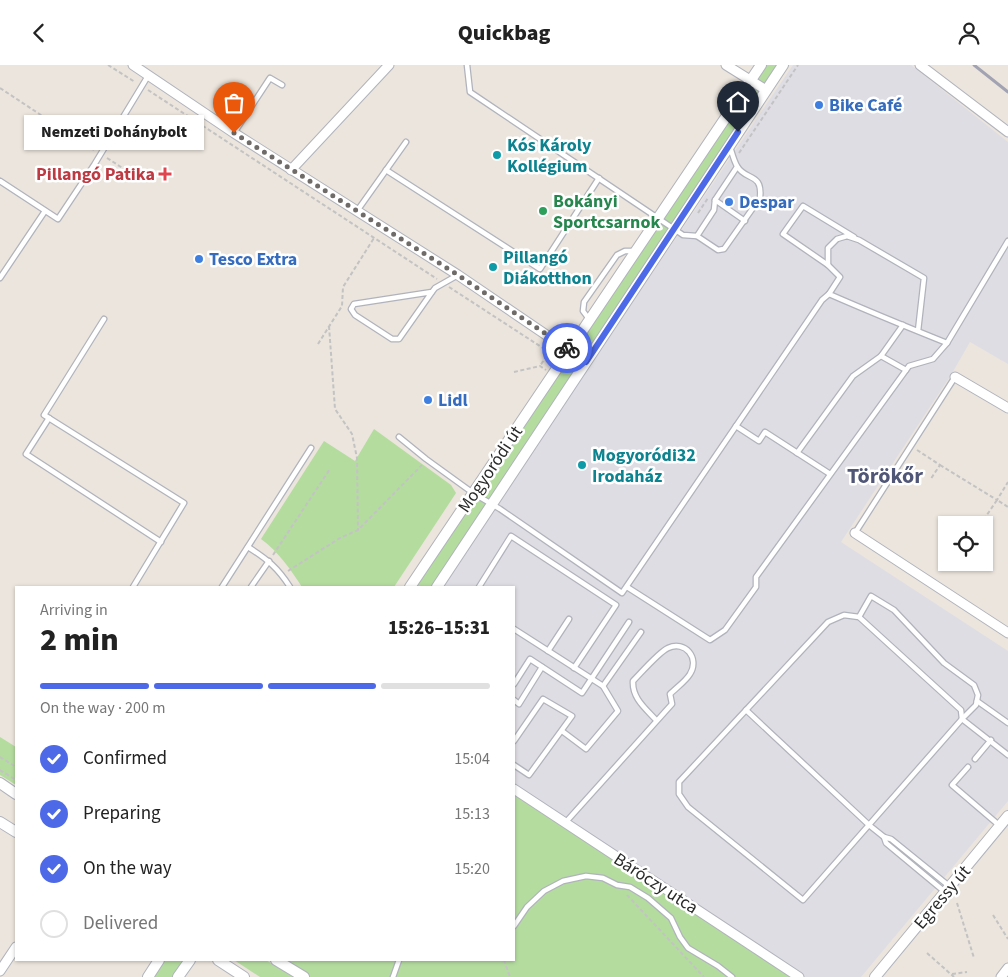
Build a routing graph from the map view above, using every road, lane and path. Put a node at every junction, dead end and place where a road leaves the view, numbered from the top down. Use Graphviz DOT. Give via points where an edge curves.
graph roads {
  1 [pos="108,65"];
  2 [pos="132,65"];
  3 [pos="389,65"];
  4 [pos="468,65"];
  5 [pos="726,65"];
  6 [pos="761,65"];
  7 [pos="783,65"];
  8 [pos="920,65"];
  9 [pos="149,75"];
  10 [pos="750,81"];
  11 [pos="282,85"];
  12 [pos="142,87"];
  13 [pos="0,88"];
  14 [pos="766,90"];
  15 [pos="1008,132"];
  16 [pos="234,133"];
  17 [pos="406,142"];
  18 [pos="729,145"];
  19 [pos="100,154"];
  20 [pos="737,167"];
  21 [pos="292,170"];
  22 [pos="386,170"];
  23 [pos="126,178"];
  24 [pos="599,178"];
  25 [pos="0,181"];
  26 [pos="715,200"];
  27 [pos="45,211"];
  28 [pos="357,211"];
  29 [pos="658,218"];
  30 [pos="744,221"];
  31 [pos="674,229"];
  32 [pos="697,236"];
  33 [pos="374,238"];
  34 [pos="859,240"];
  35 [pos="1008,241"];
  36 [pos="636,251"];
  37 [pos="828,265"];
  38 [pos="458,275"];
  39 [pos="0,278"];
  40 [pos="444,284"];
  41 [pos="432,292"];
  42 [pos="829,294"];
  43 [pos="104,319"];
  44 [pos="590,319"];
  45 [pos="904,325"];
  46 [pos="329,326"];
  47 [pos="918,331"];
  48 [pos="947,343"];
  49 [pos="318,345"];
  50 [pos="570,350"];
  51 [pos="881,356"];
  52 [pos="586,362"];
  53 [pos="540,366"];
  54 [pos="906,370"];
  55 [pos="955,377"];
  56 [pos="1008,408"];
  57 [pos="49,418"];
  58 [pos="736,426"];
  59 [pos="399,437"];
  60 [pos="910,446"];
  61 [pos="311,448"];
  62 [pos="797,453"];
  63 [pos="426,459"];
  64 [pos="940,465"];
  65 [pos="330,469"];
  66 [pos="830,474"];
  67 [pos="930,480"];
  68 [pos="1008,482"];
  69 [pos="473,493"];
  70 [pos="997,500"];
  71 [pos="492,505"];
  72 [pos="1008,507"];
  73 [pos="986,516"];
  74 [pos="358,529"];
  75 [pos="855,533"];
  76 [pos="161,542"];
  77 [pos="248,547"];
  78 [pos="269,561"];
  79 [pos="281,573"];
  80 [pos="133,586"];
  81 [pos="223,586"];
  82 [pos="252,586"];
  83 [pos="289,586"];
  84 [pos="411,586"];
  85 [pos="441,586"];
  86 [pos="480,586"];
  87 [pos="627,587"];
  88 [pos="859,617"];
  89 [pos="569,619"];
  90 [pos="629,622"];
  91 [pos="515,630"];
  92 [pos="642,632"];
  93 [pos="1008,633"];
  94 [pos="548,651"];
  95 [pos="542,667"];
  96 [pos="574,668"];
  97 [pos="591,679"];
  98 [pos="515,682"];
  99 [pos="602,687"];
  100 [pos="515,701"];
  101 [pos="977,701"];
  102 [pos="746,710"];
  103 [pos="962,719"];
  104 [pos="656,720"];
  105 [pos="1008,723"];
  106 [pos="562,731"];
  107 [pos="515,740"];
  108 [pos="991,740"];
  109 [pos="1008,755"];
  110 [pos="0,757"];
  111 [pos="975,759"];
  112 [pos="15,766"];
  113 [pos="515,766"];
  114 [pos="968,767"];
  115 [pos="0,770"];
  116 [pos="15,779"];
  117 [pos="0,783"];
  118 [pos="515,790"];
  119 [pos="15,792"];
  120 [pos="1008,816"];
  121 [pos="0,821"];
  122 [pos="565,823"];
  123 [pos="869,825"];
  124 [pos="1000,826"];
  125 [pos="15,831"];
  126 [pos="617,885"];
  127 [pos="948,889"];
  128 [pos="957,903"];
  129 [pos="993,915"];
  130 [pos="515,925"];
  131 [pos="1008,939"];
  132 [pos="15,948"];
  133 [pos="926,953"];
  134 [pos="974,959"];
  135 [pos="158,961"];
  136 [pos="189,961"];
  137 [pos="220,961"];
  138 [pos="278,961"];
  139 [pos="399,961"];
  140 [pos="504,961"];
  141 [pos="2,965"];
  142 [pos="1008,969"];
  143 [pos="967,972"];
  144 [pos="951,974"];
  145 [pos="148,977"];
  146 [pos="178,977"];
  147 [pos="244,977"];
  148 [pos="304,977"];
  149 [pos="393,977"];
  150 [pos="510,977"];
  151 [pos="704,977"];
  152 [pos="732,977"];
  153 [pos="798,977"];
  154 [pos="875,977"];
  155 [pos="954,977"];
  156 [pos="1001,977"];
  1 -- 12 [label="path"];
  2 -- 9 [label="street"];
  3 -- 21 [label="street"];
  4 -- 24 [label="lane" via="470,92"];
  5 -- 10 [label="street"];
  6 -- 10 [label="street, Mogyoródi út"];
  7 -- 14 [label="street, Mogyoródi út"];
  8 -- 15 [label="street"];
  9 -- 12 [label="lane"];
  9 -- 16 [label="street"];
  10 -- 14 [label="street"];
  10 -- 29 [label="street, Mogyoródi út"];
  11 -- 16 [label="lane" via="270,77"];
  12 -- 19 [label="lane"];
  12 -- 33 [label="path"];
  13 -- 19 [label="path"];
  14 -- 18 [label="street, Mogyoródi út"];
  16 -- 21 [label="street"];
  17 -- 22 [label="lane"];
  18 -- 20 [label="lane"];
  18 -- 31 [label="street, Mogyoródi út"];
  19 -- 23 [label="path" via="124,169"];
  19 -- 27 [label="lane" via="58,219"];
  20 -- 26 [label="lane"];
  20 -- 30 [label="lane" via="758,181 761,188 760,198"];
  21 -- 28 [label="street"];
  22 -- 24 [label="lane" via="540,269"];
  22 -- 28 [label="lane"];
  24 -- 29 [label="lane"];
  25 -- 27 [label="lane"];
  26 -- 30 [label="lane"];
  26 -- 32 [label="lane" via="714,210"];
  27 -- 39 [label="lane"];
  28 -- 38 [label="street"];
  29 -- 31 [label="lane"];
  29 -- 36 [label="street, Mogyoródi út"];
  30 -- 32 [label="lane" via="724,249 718,250"];
  31 -- 32 [label="lane" via="683,235"];
  31 -- 52 [label="street, Mogyoródi út"];
  33 -- 40 [label="path"];
  33 -- 46 [label="path" via="343,287 342,305"];
  34 -- 37 [label="lane" via="847,236 837,239 828,248"];
  34 -- 37 [label="lane" via="803,206 783,234"];
  34 -- 47 [label="lane" via="924,278"];
  35 -- 48 [label="lane"];
  36 -- 44 [label="street, Mogyoródi út"];
  36 -- 44 [label="lane" via="617,255 584,302 583,311"];
  37 -- 42 [label="lane" via="840,277"];
  38 -- 40 [label="lane"];
  38 -- 50 [label="street"];
  40 -- 41 [label="lane"];
  40 -- 53 [label="path" via="549,352"];
  41 -- 41 [label="lane" via="399,339 392,339 351,309 354,304"];
  42 -- 45 [label="lane"];
  42 -- 58 [label="lane"];
  43 -- 57 [label="lane" via="44,415"];
  44 -- 50 [label="street, Mogyoródi út"];
  45 -- 47 [label="lane"];
  45 -- 51 [label="lane"];
  46 -- 49 [label="path"];
  46 -- 74 [label="path" via="335,409 352,434 357,458"];
  47 -- 48 [label="lane"];
  48 -- 54 [label="lane" via="933,359 909,366"];
  50 -- 52 [label="street"];
  50 -- 69 [label="street, Mogyoródi út"];
  51 -- 54 [label="lane"];
  51 -- 62 [label="lane" via="853,376"];
  52 -- 71 [label="street, Mogyoródi út"];
  54 -- 66 [label="lane"];
  55 -- 56 [label="street"];
  55 -- 60 [label="lane"];
  57 -- 76 [label="lane" via="26,455"];
  57 -- 76 [label="lane" via="184,503"];
  58 -- 62 [label="lane" via="759,441 765,432"];
  58 -- 87 [label="lane"];
  59 -- 63 [label="lane"];
  60 -- 64 [label="path"];
  60 -- 75 [label="lane"];
  61 -- 77 [label="lane"];
  62 -- 66 [label="lane"];
  63 -- 69 [label="lane"];
  63 -- 74 [label="path"];
  64 -- 67 [label="path"];
  64 -- 70 [label="path"];
  65 -- 78 [label="path"];
  66 -- 87 [label="lane" via="756,577 756,587 726,630 710,640"];
  68 -- 70 [label="path"];
  69 -- 71 [label="lane"];
  69 -- 84 [label="street, Mogyoródi út"];
  70 -- 72 [label="path"];
  70 -- 73 [label="path"];
  71 -- 85 [label="street, Mogyoródi út"];
  71 -- 87 [label="lane" via="622,593"];
  74 -- 79 [label="path" via="291,571"];
  75 -- 93 [label="street"];
  76 -- 80 [label="lane"];
  77 -- 78 [label="lane"];
  77 -- 81 [label="lane"];
  78 -- 79 [label="lane"];
  78 -- 82 [label="lane"];
  79 -- 83 [label="lane"];
  86 -- 96 [label="lane" via="511,536 616,605"];
  88 -- 101 [label="lane" via="871,595 894,610 944,663 974,685"];
  88 -- 102 [label="lane" via="844,615 828,622"];
  88 -- 103 [label="lane" via="961,710"];
  89 -- 94 [label="lane"];
  90 -- 97 [label="lane"];
  91 -- 94 [label="lane"];
  92 -- 99 [label="lane"];
  94 -- 96 [label="lane"];
  95 -- 97 [label="lane" via="582,693"];
  95 -- 98 [label="lane" via="530,659"];
  95 -- 100 [label="lane" via="519,704"];
  96 -- 97 [label="lane"];
  97 -- 99 [label="lane"];
  99 -- 106 [label="lane" via="618,711 586,749"];
  101 -- 103 [label="lane"];
  101 -- 105 [label="lane"];
  102 -- 123 [label="lane"];
  102 -- 123 [label="lane" via="679,782 679,794 688,807 803,900"];
  103 -- 108 [label="lane"];
  103 -- 123 [label="lane"];
  104 -- 104 [label="lane" via="672,704 670,694 690,674 693,664 685,647 667,648 633,681 638,700"];
  104 -- 122 [label="lane"];
  106 -- 107 [label="lane" via="572,715 543,699"];
  106 -- 113 [label="lane" via="529,775"];
  108 -- 109 [label="lane"];
  108 -- 111 [label="lane"];
  110 -- 112 [label="path"];
  114 -- 124 [label="lane" via="952,785"];
  115 -- 116 [label="path"];
  117 -- 119 [label="street"];
  118 -- 122 [label="street, Báróczy utca"];
  120 -- 124 [label="street, Egressy út"];
  121 -- 125 [label="street"];
  122 -- 153 [label="street, Báróczy utca"];
  123 -- 127 [label="lane" via="891,839"];
  124 -- 127 [label="street, Egressy út"];
  126 -- 130 [label="lane" via="603,878 586,876 563,881 544,891"];
  126 -- 151 [label="path"];
  126 -- 152 [label="lane" via="630,887 648,898 672,918 688,948"];
  127 -- 154 [label="street, Egressy út"];
  128 -- 134 [label="path"];
  129 -- 131 [label="path"];
  132 -- 141 [label="street"];
  133 -- 144 [label="path"];
  135 -- 145 [label="street"];
  136 -- 146 [label="street"];
  137 -- 147 [label="street"];
  138 -- 148 [label="street"];
  139 -- 149 [label="lane"];
  140 -- 150 [label="path"];
  142 -- 156 [label="street"];
  143 -- 144 [label="path"];
  144 -- 155 [label="path"];
}
